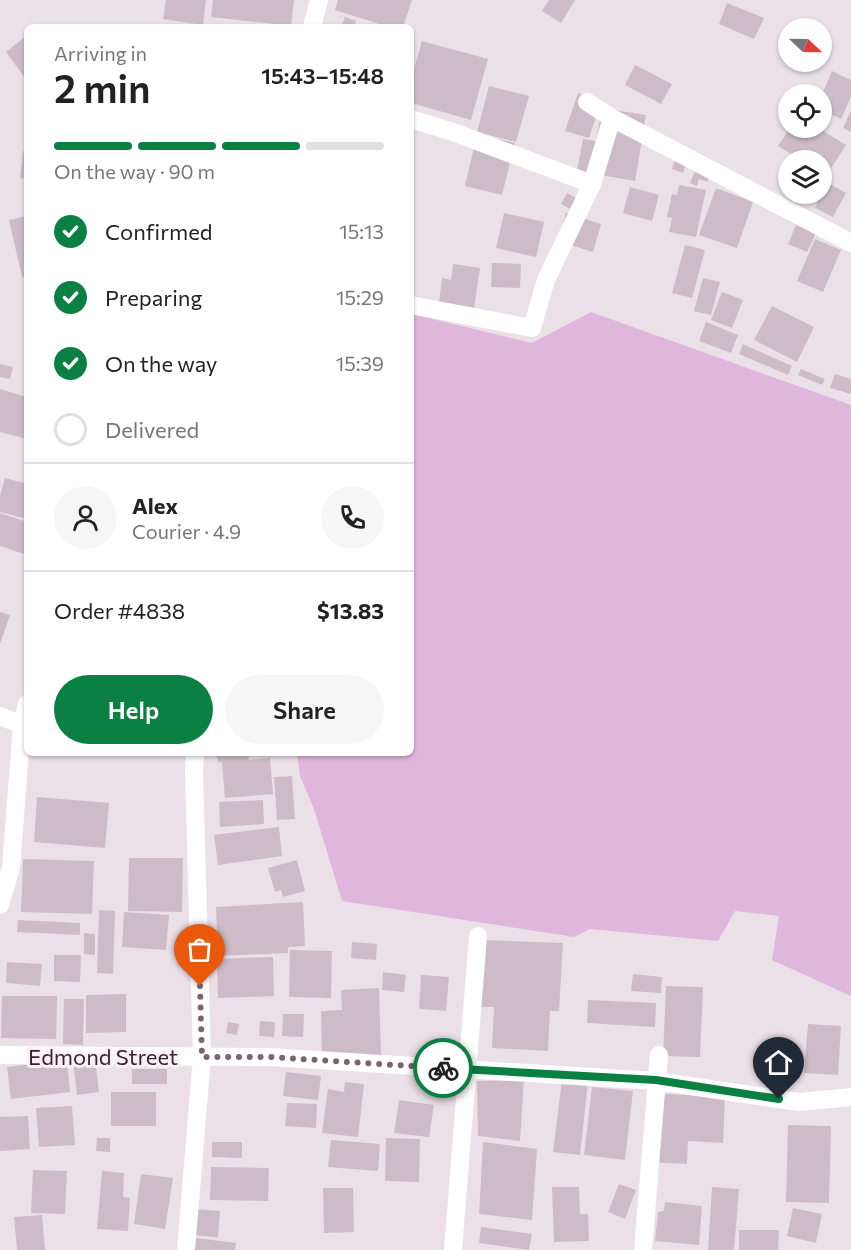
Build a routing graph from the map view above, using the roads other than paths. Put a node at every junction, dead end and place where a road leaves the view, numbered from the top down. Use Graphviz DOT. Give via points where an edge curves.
graph roads {
  1 [pos="319,0"];
  2 [pos="313,24"];
  3 [pos="587,102"];
  4 [pos="612,118"];
  5 [pos="414,120"];
  6 [pos="592,184"];
  7 [pos="851,243"];
  8 [pos="414,306"];
  9 [pos="0,716"];
  10 [pos="24,717"];
  11 [pos="22,725"];
  12 [pos="195,756"];
  13 [pos="5,866"];
  14 [pos="0,905"];
  15 [pos="478,936"];
  16 [pos="0,1055"];
  17 [pos="659,1055"];
  18 [pos="202,1057"];
  19 [pos="467,1070"];
  20 [pos="656,1080"];
  21 [pos="851,1097"];
  22 [pos="186,1250"];
  23 [pos="453,1250"];
  24 [pos="643,1250"];
  1 -- 2 [label="street"];
  3 -- 4 [label="street"];
  4 -- 6 [label="street"];
  4 -- 7 [label="street"];
  5 -- 6 [label="street"];
  6 -- 8 [label="street" via="546,280 532,328"];
  9 -- 11 [label="street"];
  10 -- 11 [label="street"];
  11 -- 13 [label="street"];
  12 -- 18 [label="street"];
  13 -- 14 [label="street"];
  15 -- 19 [label="street"];
  16 -- 18 [label="street, Edmond Street"];
  17 -- 20 [label="street"];
  18 -- 19 [label="street, Edmond Street" via="270,1057"];
  18 -- 22 [label="street"];
  19 -- 20 [label="street, Edmond Street"];
  19 -- 23 [label="street"];
  20 -- 21 [label="street, Edmond Street" via="799,1102"];
  20 -- 24 [label="street"];
}
